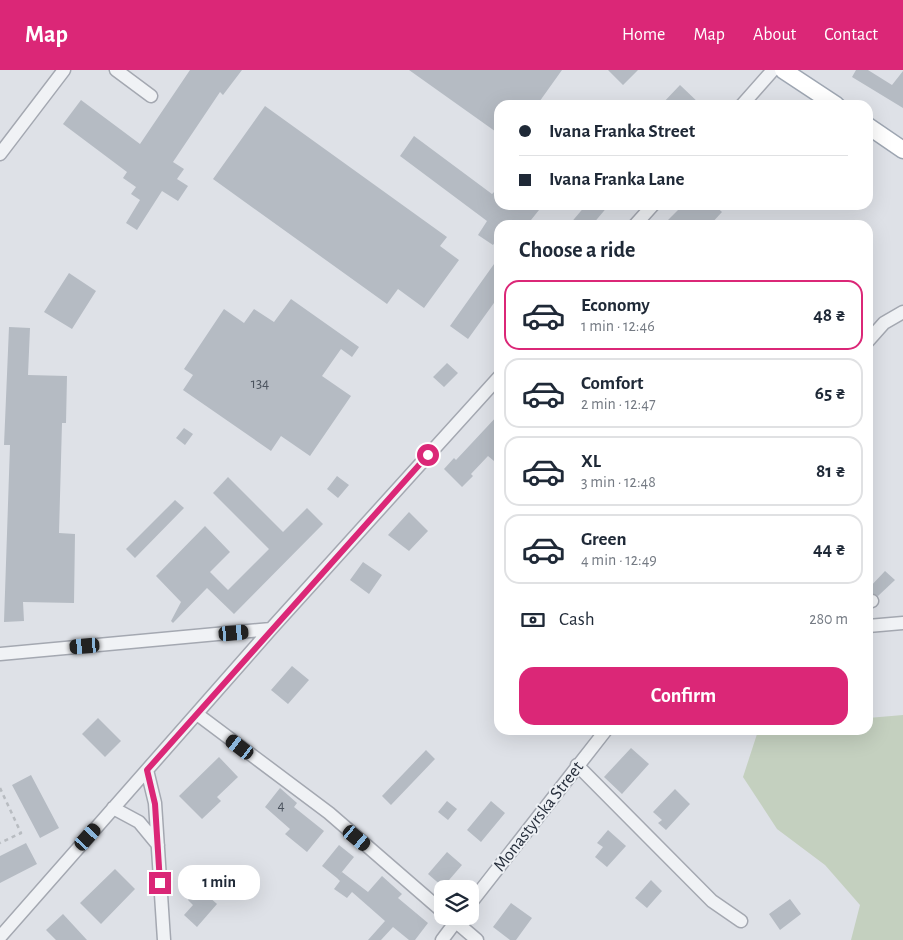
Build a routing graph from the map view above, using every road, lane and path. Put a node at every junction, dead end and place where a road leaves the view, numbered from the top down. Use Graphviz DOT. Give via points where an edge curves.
graph roads {
  1 [pos="64,70"];
  2 [pos="116,70"];
  3 [pos="773,70"];
  4 [pos="783,70"];
  5 [pos="151,96"];
  6 [pos="746,100"];
  7 [pos="828,100"];
  8 [pos="873,129"];
  9 [pos="903,150"];
  10 [pos="0,154"];
  11 [pos="648,210"];
  12 [pos="639,220"];
  13 [pos="903,312"];
  14 [pos="873,336"];
  15 [pos="494,383"];
  16 [pos="903,623"];
  17 [pos="873,626"];
  18 [pos="271,629"];
  19 [pos="0,654"];
  20 [pos="196,714"];
  21 [pos="602,735"];
  22 [pos="577,765"];
  23 [pos="147,770"];
  24 [pos="0,788"];
  25 [pos="113,808"];
  26 [pos="0,843"];
  27 [pos="158,846"];
  28 [pos="479,892"];
  29 [pos="434,904"];
  30 [pos="741,921"];
  31 [pos="451,925"];
  32 [pos="462,925"];
  33 [pos="0,937"];
  34 [pos="164,940"];
  35 [pos="442,940"];
  36 [pos="477,940"];
  1 -- 10 [label="street"];
  2 -- 5 [label="street"];
  3 -- 6 [label="street"];
  4 -- 7 [label="main road"];
  8 -- 9 [label="main road"];
  11 -- 12 [label="street"];
  13 -- 14 [label="street"];
  15 -- 18 [label="street"];
  16 -- 17 [label="street"];
  18 -- 19 [label="street"];
  18 -- 20 [label="street"];
  20 -- 23 [label="street"];
  20 -- 29 [label="street" via="328,814"];
  21 -- 22 [label="street, Monastyrska Street"];
  22 -- 28 [label="street, Monastyrska Street"];
  22 -- 30 [label="street" via="712,901"];
  23 -- 25 [label="street"];
  23 -- 27 [label="street" via="155,804"];
  24 -- 26 [label="path" via="21,833"];
  25 -- 27 [label="street" via="139,822"];
  25 -- 33 [label="street"];
  27 -- 34 [label="street"];
  31 -- 35 [label="street"];
  32 -- 36 [label="street"];
}
